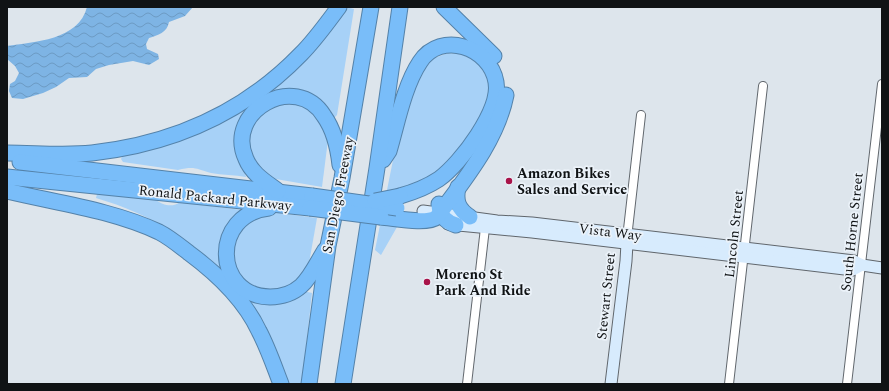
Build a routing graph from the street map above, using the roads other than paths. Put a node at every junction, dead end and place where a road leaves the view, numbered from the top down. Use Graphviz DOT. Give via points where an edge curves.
graph roads {
  1 [pos="339,7"];
  2 [pos="371,7"];
  3 [pos="400,7"];
  4 [pos="444,7"];
  5 [pos="882,84"];
  6 [pos="763,86"];
  7 [pos="641,115"];
  8 [pos="469,146"];
  9 [pos="7,153"];
  10 [pos="7,160"];
  11 [pos="377,168"];
  12 [pos="7,177"];
  13 [pos="342,178"];
  14 [pos="458,187"];
  15 [pos="7,192"];
  16 [pos="279,192"];
  17 [pos="311,202"];
  18 [pos="356,202"];
  19 [pos="286,206"];
  20 [pos="397,208"];
  21 [pos="440,213"];
  22 [pos="422,216"];
  23 [pos="470,217"];
  24 [pos="456,225"];
  25 [pos="486,228"];
  26 [pos="532,228"];
  27 [pos="631,240"];
  28 [pos="328,246"];
  29 [pos="745,253"];
  30 [pos="862,265"];
  31 [pos="882,268"];
  32 [pos="281,384"];
  33 [pos="309,384"];
  34 [pos="343,384"];
  35 [pos="467,384"];
  36 [pos="611,384"];
  37 [pos="729,384"];
  38 [pos="847,384"];
  1 -- 9 [label="highway" via="283,72 240,104 197,128 141,146 91,154"];
  2 -- 13 [label="highway, San Diego Freeway"];
  3 -- 11 [label="highway"];
  4 -- 14 [label="highway" via="492,53 499,62 506,84 500,118 490,139"];
  5 -- 30 [label="street, South Horne Street"];
  6 -- 29 [label="street, Lincoln Street"];
  7 -- 27 [label="street, Stewart Street"];
  8 -- 11 [label="highway" via="492,109 496,83 492,70 481,55 463,47 442,46 420,61 411,77 389,151"];
  8 -- 20 [label="highway" via="452,168"];
  8 -- 21 [label="highway" via="464,163 440,197"];
  10 -- 16 [label="highway, Ronald Packard Parkway"];
  11 -- 34 [label="highway"];
  12 -- 19 [label="highway, Ronald Packard Parkway"];
  13 -- 16 [label="highway" via="335,137 319,109 299,98 276,97 257,108 251,115 243,141 246,159 252,170"];
  13 -- 28 [label="highway, San Diego Freeway"];
  14 -- 21 [label="highway"];
  14 -- 23 [label="highway" via="457,202 461,210"];
  15 -- 32 [label="highway" via="106,214 160,232 222,279 239,300 259,329"];
  16 -- 17 [label="highway, Ronald Packard Parkway"];
  17 -- 18 [label="highway, Ronald Packard Parkway, bridge"];
  17 -- 19 [label="highway, Ronald Packard Parkway"];
  17 -- 20 [label="highway, Ronald Packard Parkway, bridge"];
  18 -- 20 [label="highway, Vista Way, bridge"];
  19 -- 28 [label="highway" via="260,208 249,213 232,230 226,245 227,263 232,275 240,284 251,292 265,297 288,294 302,285"];
  20 -- 22 [label="highway, Vista Way"];
  21 -- 22 [label="highway" via="434,220"];
  21 -- 23 [label="main road, Vista Way"];
  21 -- 24 [label="highway" via="450,224"];
  22 -- 24 [label="main road, Vista Way"];
  23 -- 26 [label="main road, Vista Way"];
  24 -- 25 [label="main road, Vista Way"];
  25 -- 26 [label="main road, Vista Way"];
  25 -- 35 [label="street"];
  26 -- 27 [label="main road, Vista Way"];
  27 -- 29 [label="main road, Vista Way"];
  27 -- 36 [label="main road, Stewart Street" via="626,261"];
  28 -- 33 [label="highway, San Diego Freeway"];
  29 -- 30 [label="main road, Vista Way" via="854,261"];
  29 -- 37 [label="street, Lincoln Street"];
  30 -- 31 [label="main road, Vista Way"];
  30 -- 38 [label="street, South Horne Street"];
}
